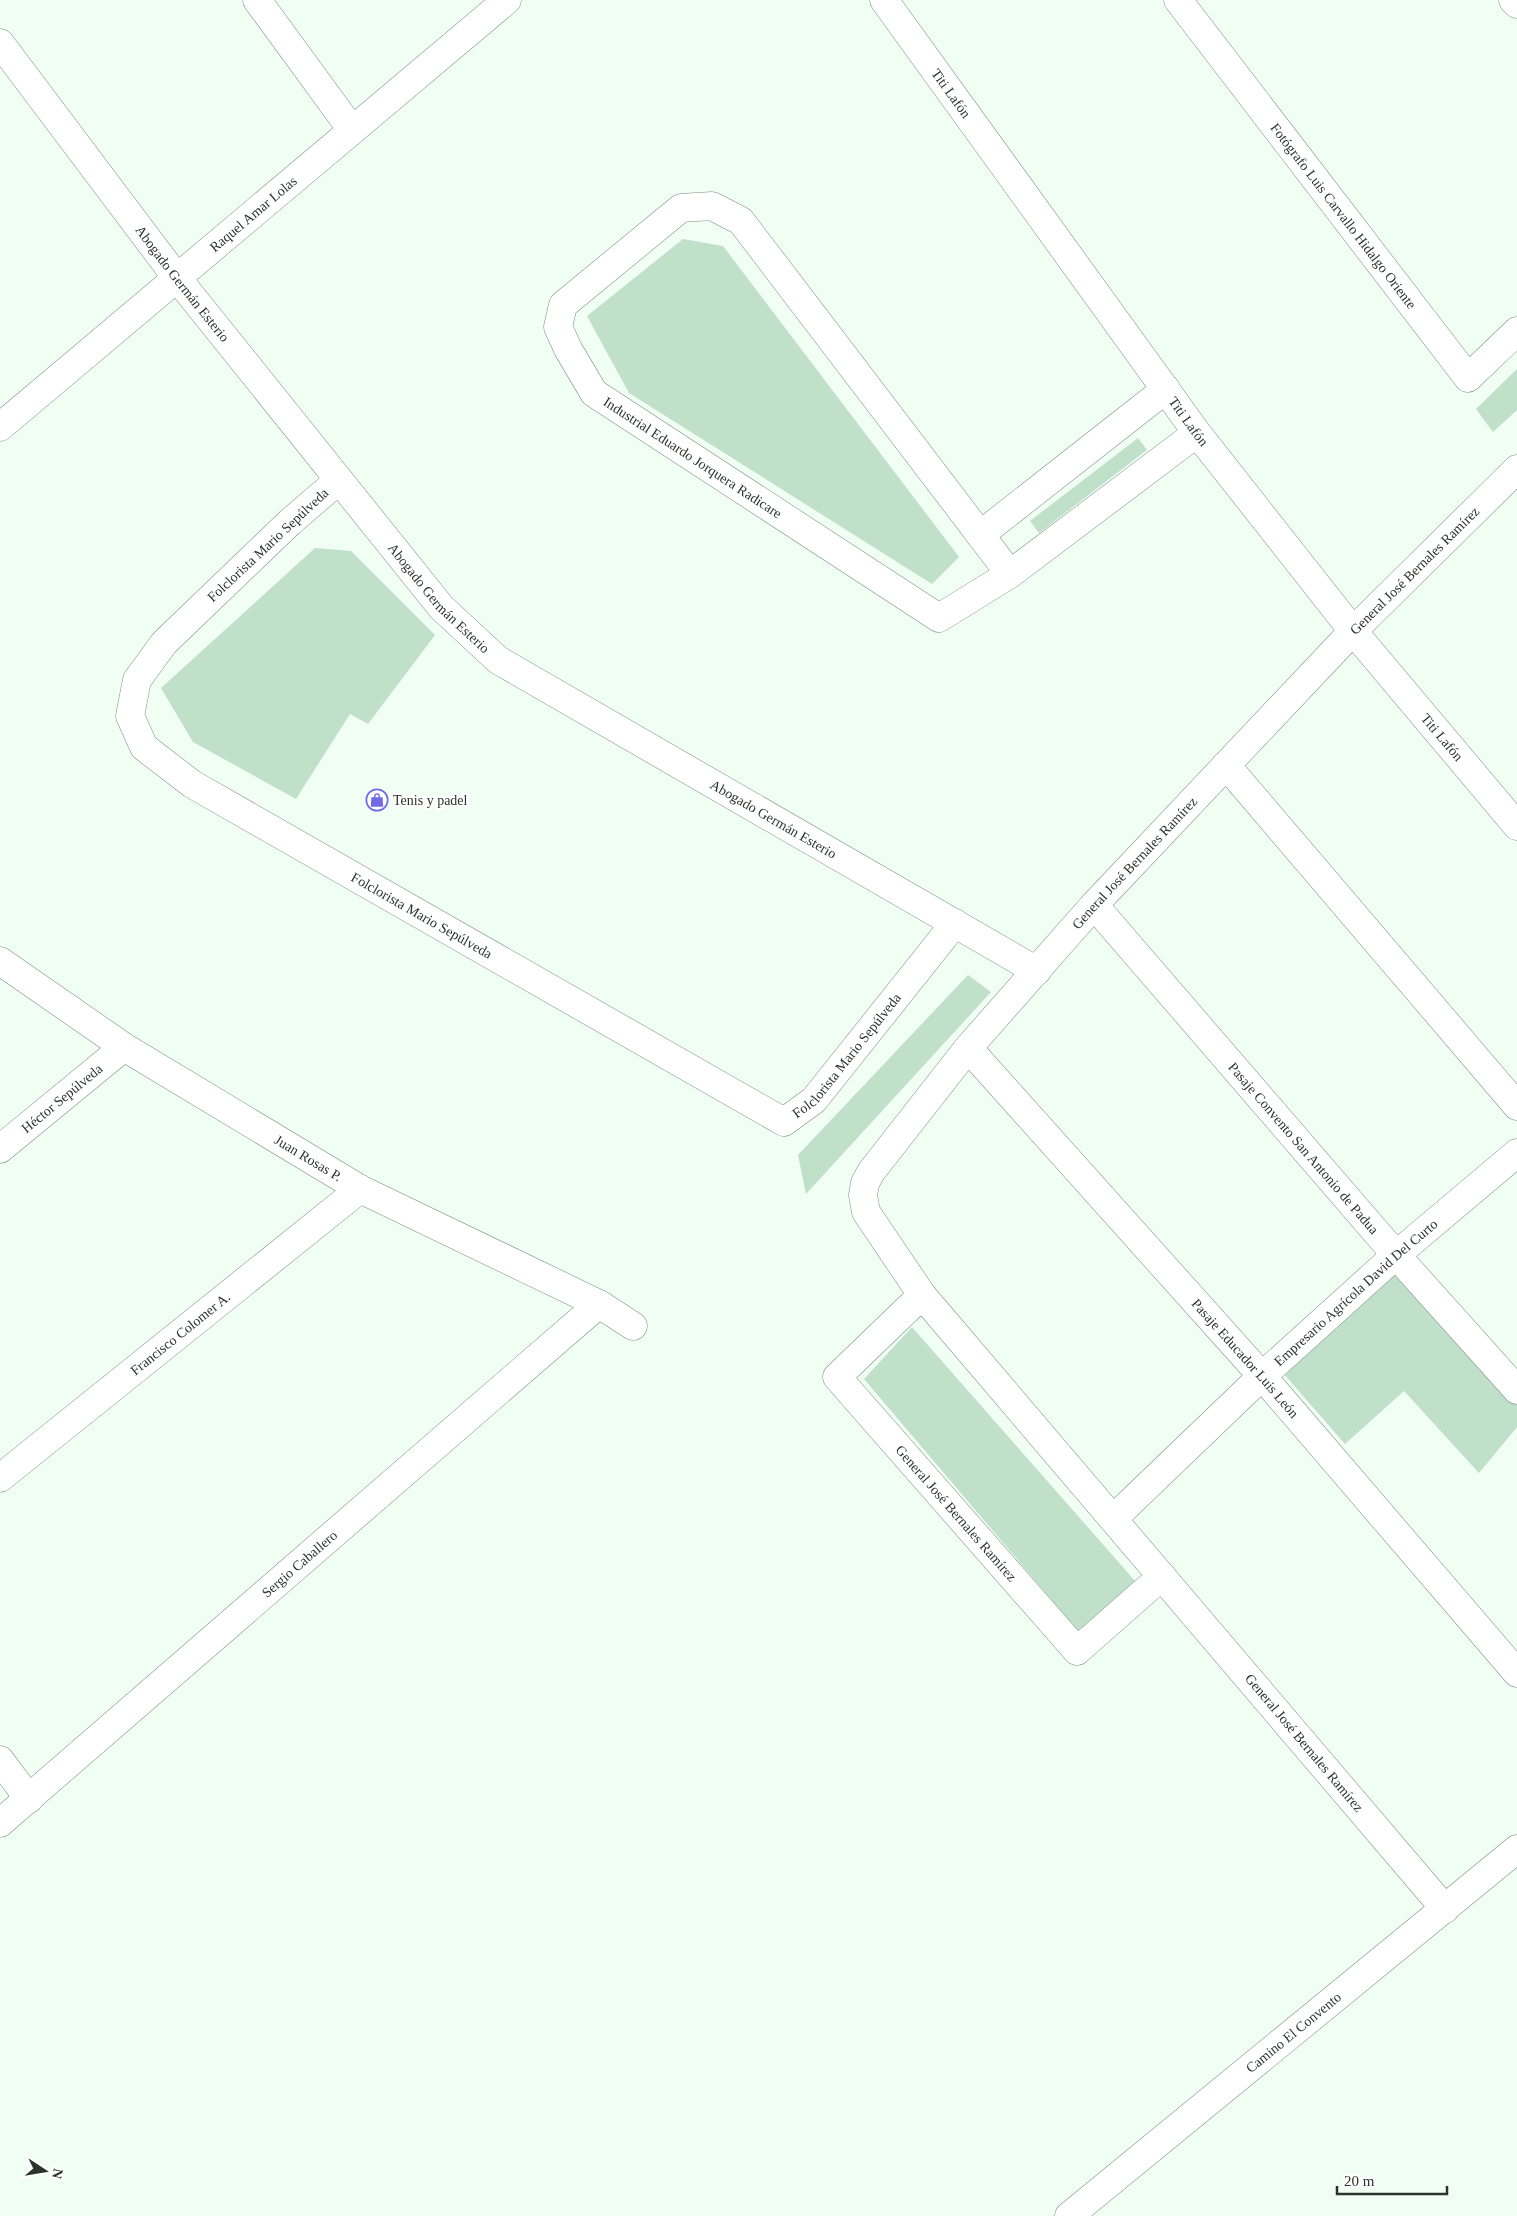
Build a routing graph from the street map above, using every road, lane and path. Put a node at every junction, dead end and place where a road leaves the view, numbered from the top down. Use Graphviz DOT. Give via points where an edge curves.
graph roads {
  1 [pos="257,0"];
  2 [pos="507,0"];
  3 [pos="884,0"];
  4 [pos="1178,0"];
  5 [pos="1513,0"];
  6 [pos="1517,4"];
  7 [pos="0,43"];
  8 [pos="352,130"];
  9 [pos="177,278"];
  10 [pos="1517,331"];
  11 [pos="1166,388"];
  12 [pos="0,427"];
  13 [pos="1197,433"];
  14 [pos="1517,469"];
  15 [pos="338,480"];
  16 [pos="980,535"];
  17 [pos="1010,574"];
  18 [pos="1353,631"];
  19 [pos="1226,765"];
  20 [pos="1517,826"];
  21 [pos="1094,905"];
  22 [pos="954,923"];
  23 [pos="0,961"];
  24 [pos="1037,971"];
  25 [pos="124,1047"];
  26 [pos="968,1048"];
  27 [pos="1517,1106"];
  28 [pos="0,1149"];
  29 [pos="1517,1153"];
  30 [pos="360,1189"];
  31 [pos="1396,1255"];
  32 [pos="922,1295"];
  33 [pos="599,1304"];
  34 [pos="633,1326"];
  35 [pos="1262,1376"];
  36 [pos="1517,1390"];
  37 [pos="0,1478"];
  38 [pos="1113,1519"];
  39 [pos="1162,1576"];
  40 [pos="1517,1673"];
  41 [pos="0,1760"];
  42 [pos="29,1799"];
  43 [pos="0,1823"];
  44 [pos="1517,1849"];
  45 [pos="1445,1909"];
  46 [pos="1069,2216"];
  1 -- 8 [label="street"];
  2 -- 8 [label="street, Raquel Amar Lolas"];
  3 -- 11 [label="street, Titi Lafón"];
  4 -- 10 [label="street, Fotógrafo Luis Carvallo Hidalgo Oriente" via="1468,378"];
  5 -- 6 [label="street"];
  7 -- 9 [label="street, Abogado Germán Esterio"];
  8 -- 9 [label="street, Raquel Amar Lolas"];
  9 -- 12 [label="street, Raquel Amar Lolas"];
  9 -- 15 [label="street, Abogado Germán Esterio"];
  11 -- 13 [label="street, Titi Lafón"];
  11 -- 16 [label="street"];
  13 -- 17 [label="street, Industrial Eduardo Jorquera Radicare"];
  13 -- 18 [label="street, Titi Lafón"];
  14 -- 18 [label="street, General José Bernales Ramírez"];
  15 -- 22 [label="street, Abogado Germán Esterio" via="441,607 498,660"];
  15 -- 22 [label="street, Folclorista Mario Sepúlveda" via="164,643 137,680 130,716 144,747 192,784 784,1122 814,1100"];
  16 -- 17 [label="street, Industrial Eduardo Jorquera Radicare"];
  16 -- 17 [label="street, Industrial Eduardo Jorquera Radicare" via="741,220 712,206 682,208 563,305 558,327 594,393 939,618"];
  18 -- 19 [label="street, General José Bernales Ramírez"];
  18 -- 20 [label="street, Titi Lafón"];
  19 -- 21 [label="street, General José Bernales Ramírez"];
  19 -- 27 [label="street"];
  21 -- 24 [label="street, General José Bernales Ramírez"];
  21 -- 31 [label="street, Pasaje Convento San Antonio de Padua"];
  22 -- 24 [label="street, Abogado Germán Esterio"];
  23 -- 25 [label="street, Juan Rosas P."];
  24 -- 26 [label="street, General José Bernales Ramírez"];
  25 -- 28 [label="street, Héctor Sepúlveda"];
  25 -- 30 [label="street, Juan Rosas P."];
  26 -- 32 [label="street, General José Bernales Ramírez" via="865,1183 866,1212"];
  26 -- 35 [label="street, Pasaje Educador Luis León"];
  29 -- 31 [label="street, Empresario Agrícola David Del Curto"];
  30 -- 33 [label="street, Juan Rosas P."];
  30 -- 37 [label="street, Francisco Colomer A."];
  31 -- 35 [label="street, Empresario Agrícola David Del Curto"];
  31 -- 36 [label="street, Pasaje Convento San Antonio de Padua"];
  32 -- 38 [label="street, General José Bernales Ramírez"];
  32 -- 39 [label="street, General José Bernales Ramírez" via="838,1377 1077,1652"];
  33 -- 34 [label="street, Juan Rosas P."];
  33 -- 42 [label="street, Sergio Caballero"];
  35 -- 38 [label="street, Empresario Agrícola David Del Curto"];
  35 -- 40 [label="street, Pasaje Educador Luis León"];
  38 -- 39 [label="street, General José Bernales Ramírez"];
  39 -- 45 [label="street, General José Bernales Ramírez"];
  41 -- 42 [label="street"];
  42 -- 43 [label="street, Sergio Caballero"];
  44 -- 45 [label="street, Camino El Convento"];
  45 -- 46 [label="street, Camino El Convento"];
}
